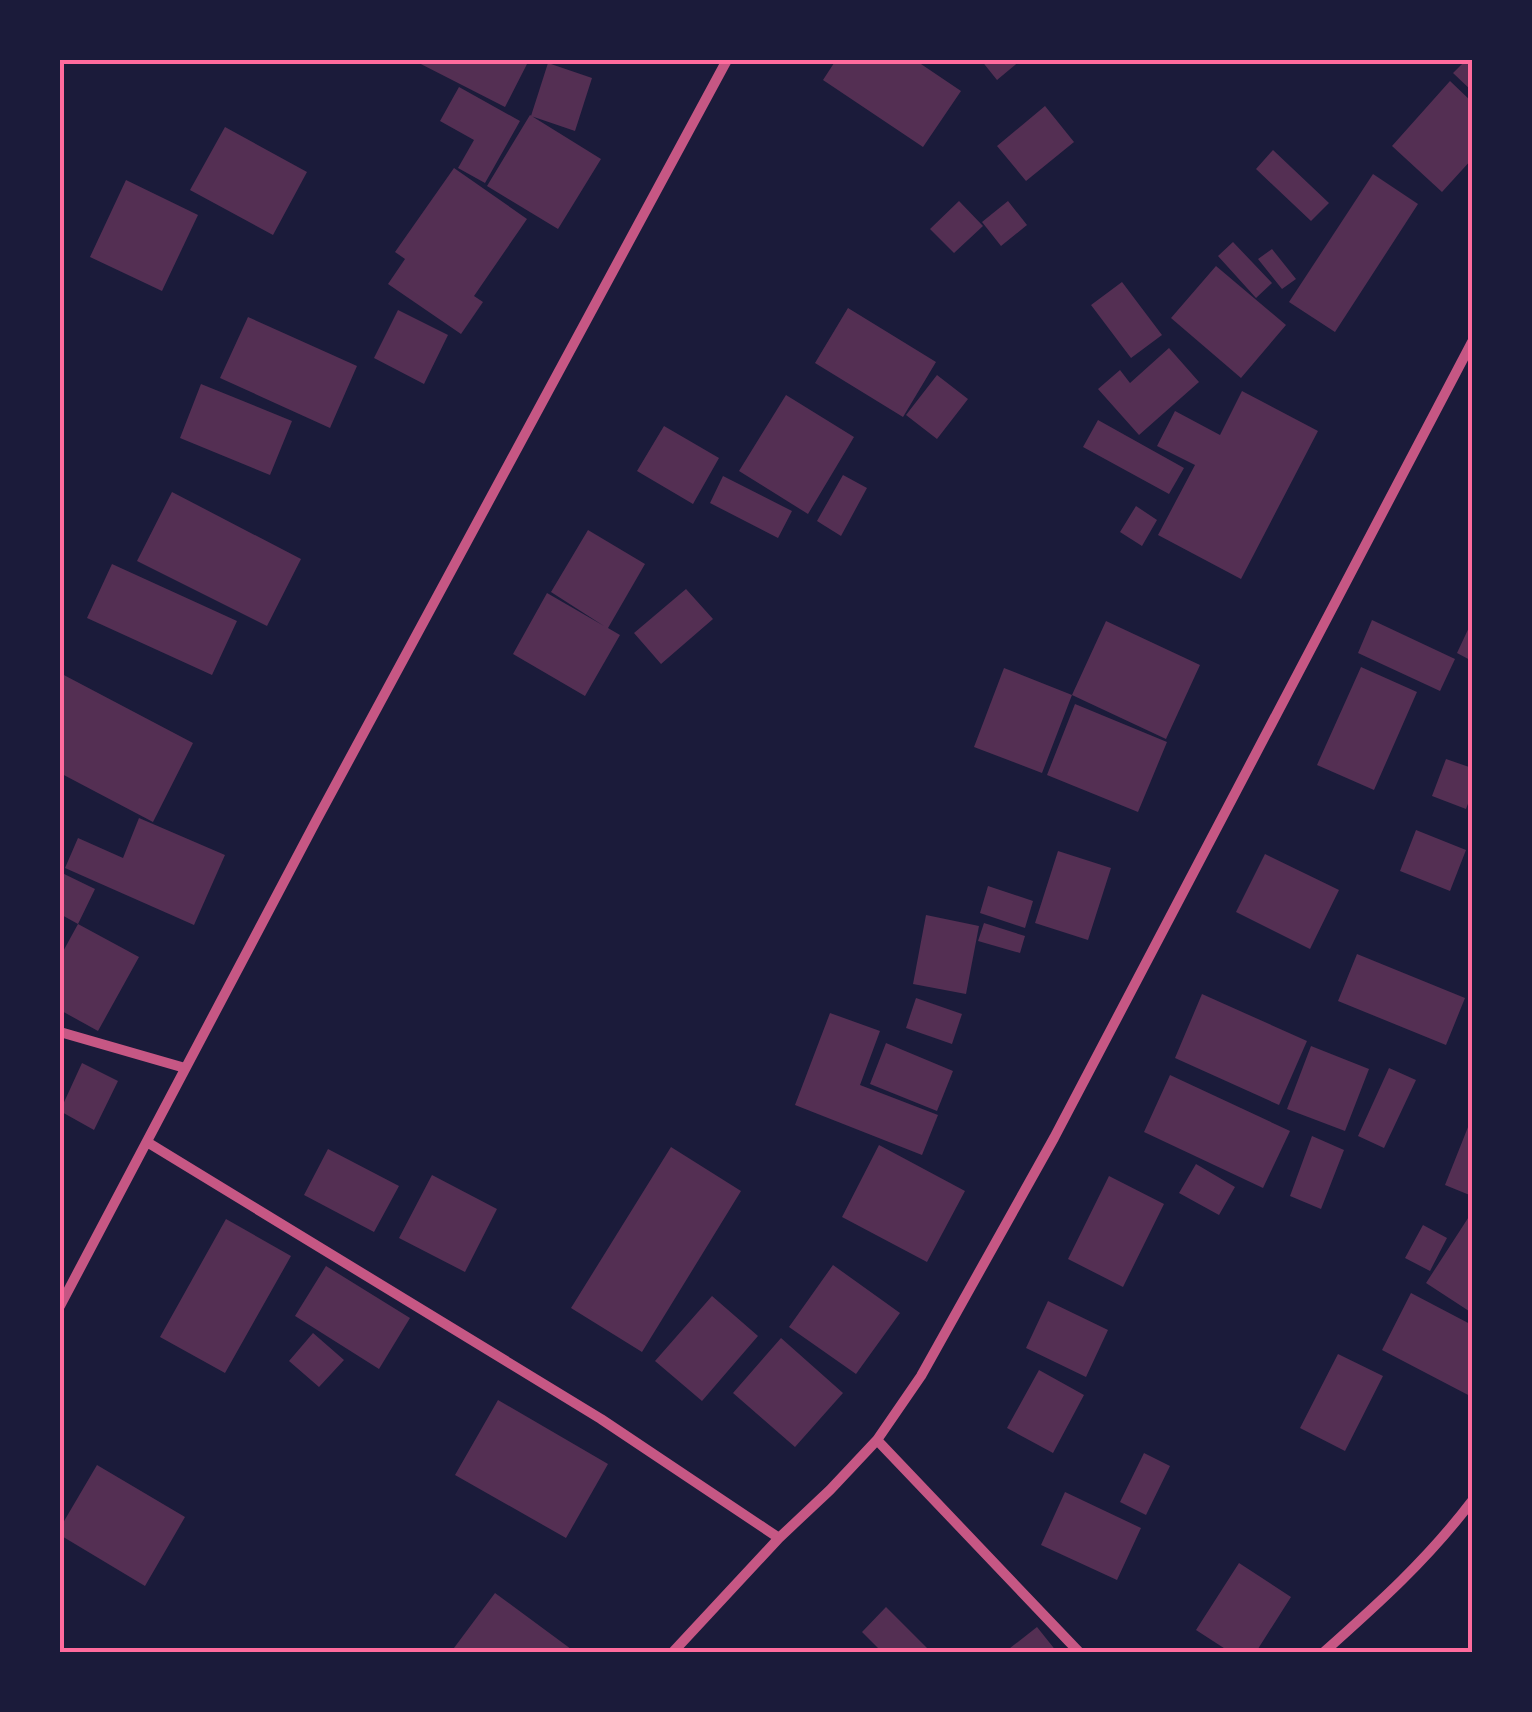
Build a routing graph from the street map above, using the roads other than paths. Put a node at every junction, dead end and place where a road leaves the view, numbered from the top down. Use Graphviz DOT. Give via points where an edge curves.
graph roads {
  1 [pos="727,60"];
  2 [pos="1472,342"];
  3 [pos="60,1032"];
  4 [pos="186,1068"];
  5 [pos="146,1142"];
  6 [pos="60,1306"];
  7 [pos="877,1440"];
  8 [pos="1472,1501"];
  9 [pos="779,1538"];
  10 [pos="673,1652"];
  11 [pos="1079,1652"];
  12 [pos="1324,1652"];
  1 -- 4 [label="street"];
  2 -- 7 [label="street" via="1054,1138 921,1376"];
  3 -- 4 [label="street"];
  4 -- 5 [label="street"];
  5 -- 6 [label="street"];
  5 -- 9 [label="street" via="601,1419"];
  7 -- 9 [label="street"];
  7 -- 11 [label="street"];
  8 -- 12 [label="street" via="1392,1592"];
  9 -- 10 [label="street"];
}
